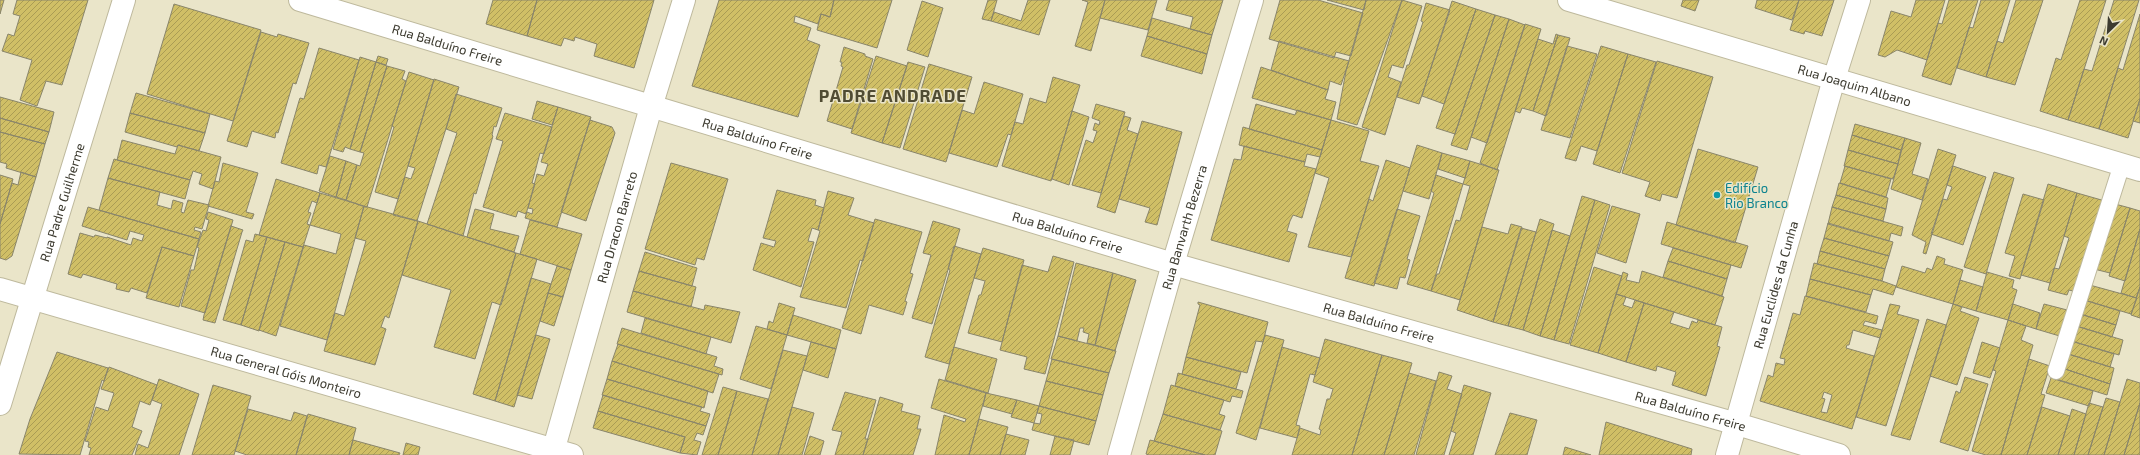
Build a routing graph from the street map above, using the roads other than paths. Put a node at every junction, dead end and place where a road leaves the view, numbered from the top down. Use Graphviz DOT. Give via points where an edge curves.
graph roads {
  1 [pos="124,0"];
  2 [pos="300,0"];
  3 [pos="684,0"];
  4 [pos="1252,0"];
  5 [pos="1569,0"];
  6 [pos="1859,0"];
  7 [pos="1834,79"];
  8 [pos="651,107"];
  9 [pos="2131,167"];
  10 [pos="1173,264"];
  11 [pos="0,289"];
  12 [pos="33,298"];
  13 [pos="2056,371"];
  14 [pos="0,404"];
  15 [pos="1737,424"];
  16 [pos="559,453"];
  17 [pos="1119,455"];
  18 [pos="1727,455"];
  19 [pos="1839,455"];
  1 -- 12 [label="street, Rua Padre Guilherme"];
  2 -- 8 [label="street, Rua Balduíno Freire"];
  3 -- 8 [label="street, Rua Dracon Barreto"];
  4 -- 10 [label="street, Rua Banvarth Bezerra"];
  5 -- 7 [label="street, Rua Joaquim Albano"];
  6 -- 7 [label="street, Rua Euclides da Cunha"];
  7 -- 9 [label="street, Rua Joaquim Albano"];
  7 -- 15 [label="street, Rua Euclides da Cunha"];
  8 -- 10 [label="street, Rua Balduíno Freire"];
  8 -- 16 [label="street, Rua Dracon Barreto"];
  9 -- 13 [label="lane"];
  10 -- 15 [label="street, Rua Balduíno Freire"];
  10 -- 17 [label="street, Rua Banvarth Bezerra"];
  11 -- 12 [label="street, Rua General Góis Monteiro"];
  12 -- 14 [label="street, Rua Padre Guilherme"];
  12 -- 16 [label="street, Rua General Góis Monteiro"];
  15 -- 18 [label="street, Rua Euclides da Cunha"];
  15 -- 19 [label="street, Rua Balduíno Freire"];
}
